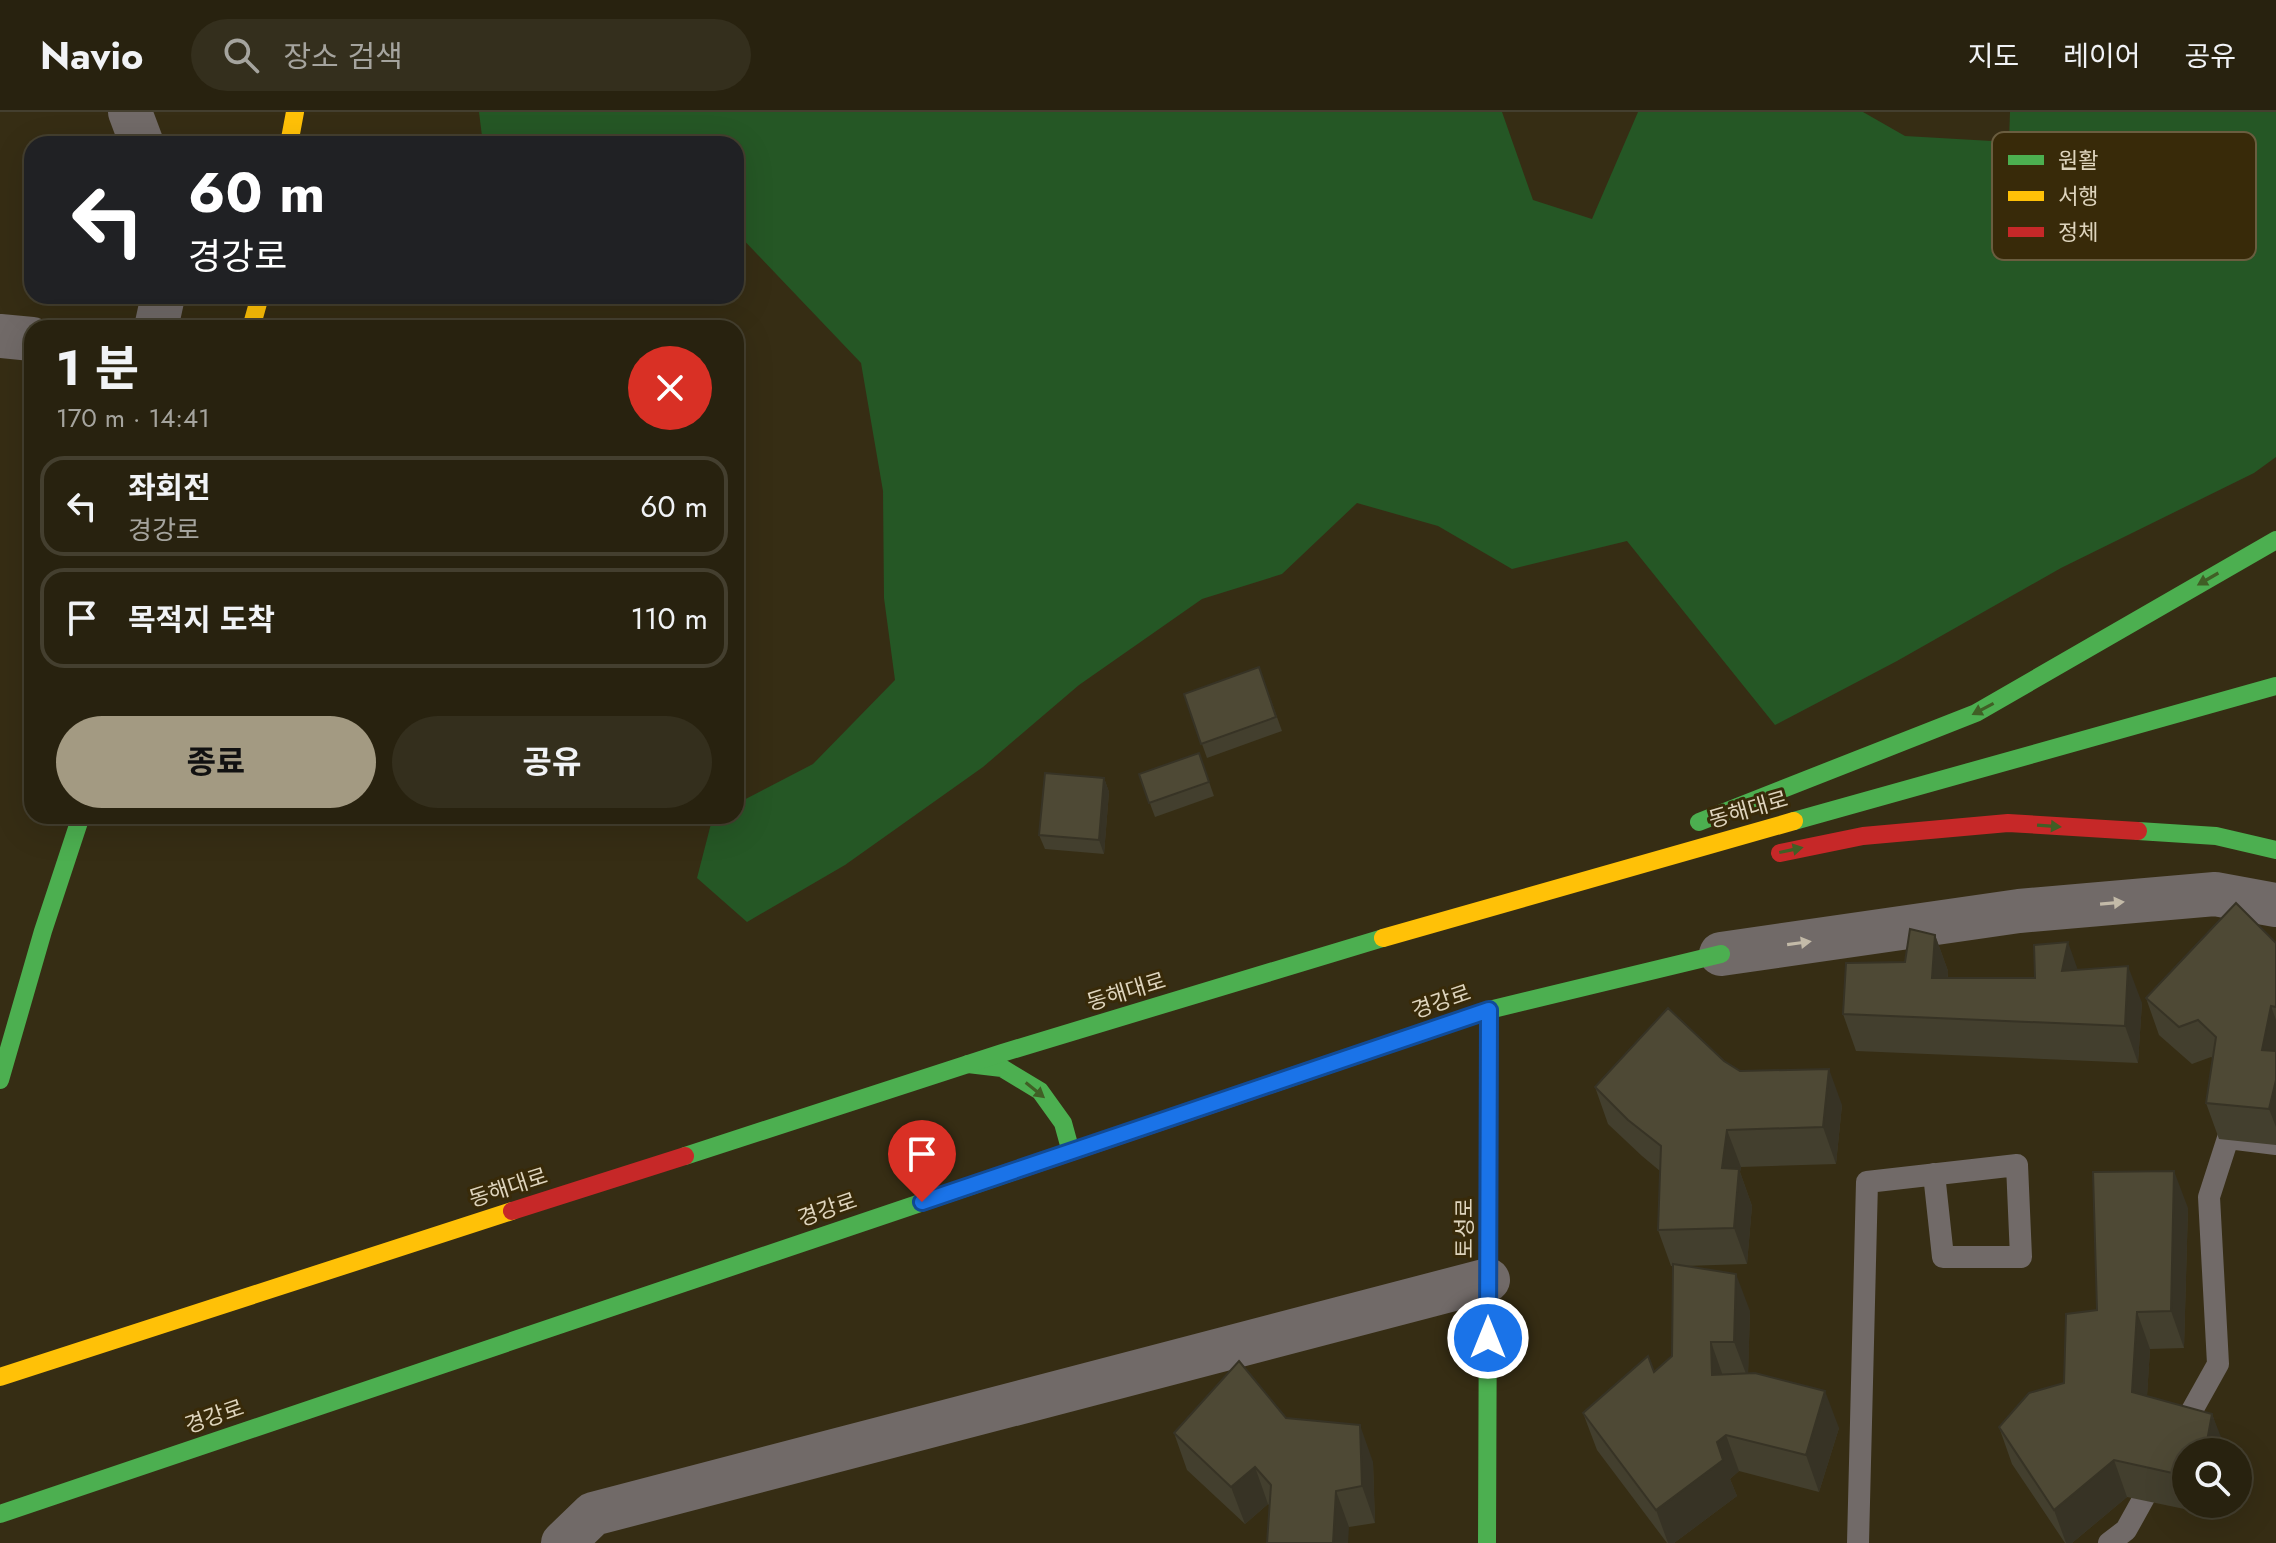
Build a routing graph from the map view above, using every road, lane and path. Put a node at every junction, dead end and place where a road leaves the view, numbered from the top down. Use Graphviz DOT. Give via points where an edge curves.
graph roads {
  1 [pos="130,112"];
  2 [pos="295,112"];
  3 [pos="139,136"];
  4 [pos="290,136"];
  5 [pos="0,336"];
  6 [pos="24,338"];
  7 [pos="2276,540"];
  8 [pos="2276,686"];
  9 [pos="78,824"];
  10 [pos="1688,826"];
  11 [pos="1629,849"];
  12 [pos="2276,850"];
  13 [pos="1763,856"];
  14 [pos="1675,873"];
  15 [pos="1494,905"];
  16 [pos="2276,905"];
  17 [pos="1435,924"];
  18 [pos="1721,954"];
  19 [pos="1489,1010"];
  20 [pos="968,1064"];
  21 [pos="0,1080"];
  22 [pos="2276,1144"];
  23 [pos="1071,1152"];
  24 [pos="1934,1174"];
  25 [pos="1488,1280"];
  26 [pos="0,1377"];
  27 [pos="0,1514"];
  28 [pos="563,1543"];
  29 [pos="1487,1543"];
  30 [pos="1858,1543"];
  31 [pos="2109,1543"];
  1 -- 3 [label="street"];
  2 -- 4 [label="main road"];
  5 -- 6 [label="street"];
  7 -- 10 [label="main road, one-way" via="1976,713"];
  8 -- 15 [label="main road, 동해대로"];
  9 -- 21 [label="main road"];
  11 -- 17 [label="main road"];
  13 -- 12 [label="main road, one-way" via="1863,836 2008,823 2216,836"];
  14 -- 15 [label="main road"];
  15 -- 17 [label="main road, 동해대로"];
  18 -- 16 [label="street, one-way" via="2019,911 2215,894"];
  17 -- 20 [label="main road, 동해대로"];
  18 -- 19 [label="main road, 경강로"];
  19 -- 23 [label="main road, 경강로"];
  19 -- 25 [label="main road, 토성로"];
  20 -- 23 [label="main road, one-way" via="1002,1068 1040,1091 1063,1123"];
  20 -- 26 [label="main road, 동해대로"];
  22 -- 31 [label="lane" via="2228,1138 2209,1197 2218,1364 2126,1530"];
  23 -- 27 [label="main road, 경강로"];
  24 -- 24 [label="lane" via="2017,1165 2021,1257 1943,1257"];
  24 -- 30 [label="lane" via="1867,1182"];
  25 -- 28 [label="street" via="593,1514"];
  25 -- 29 [label="main road, 토성로"];
}
